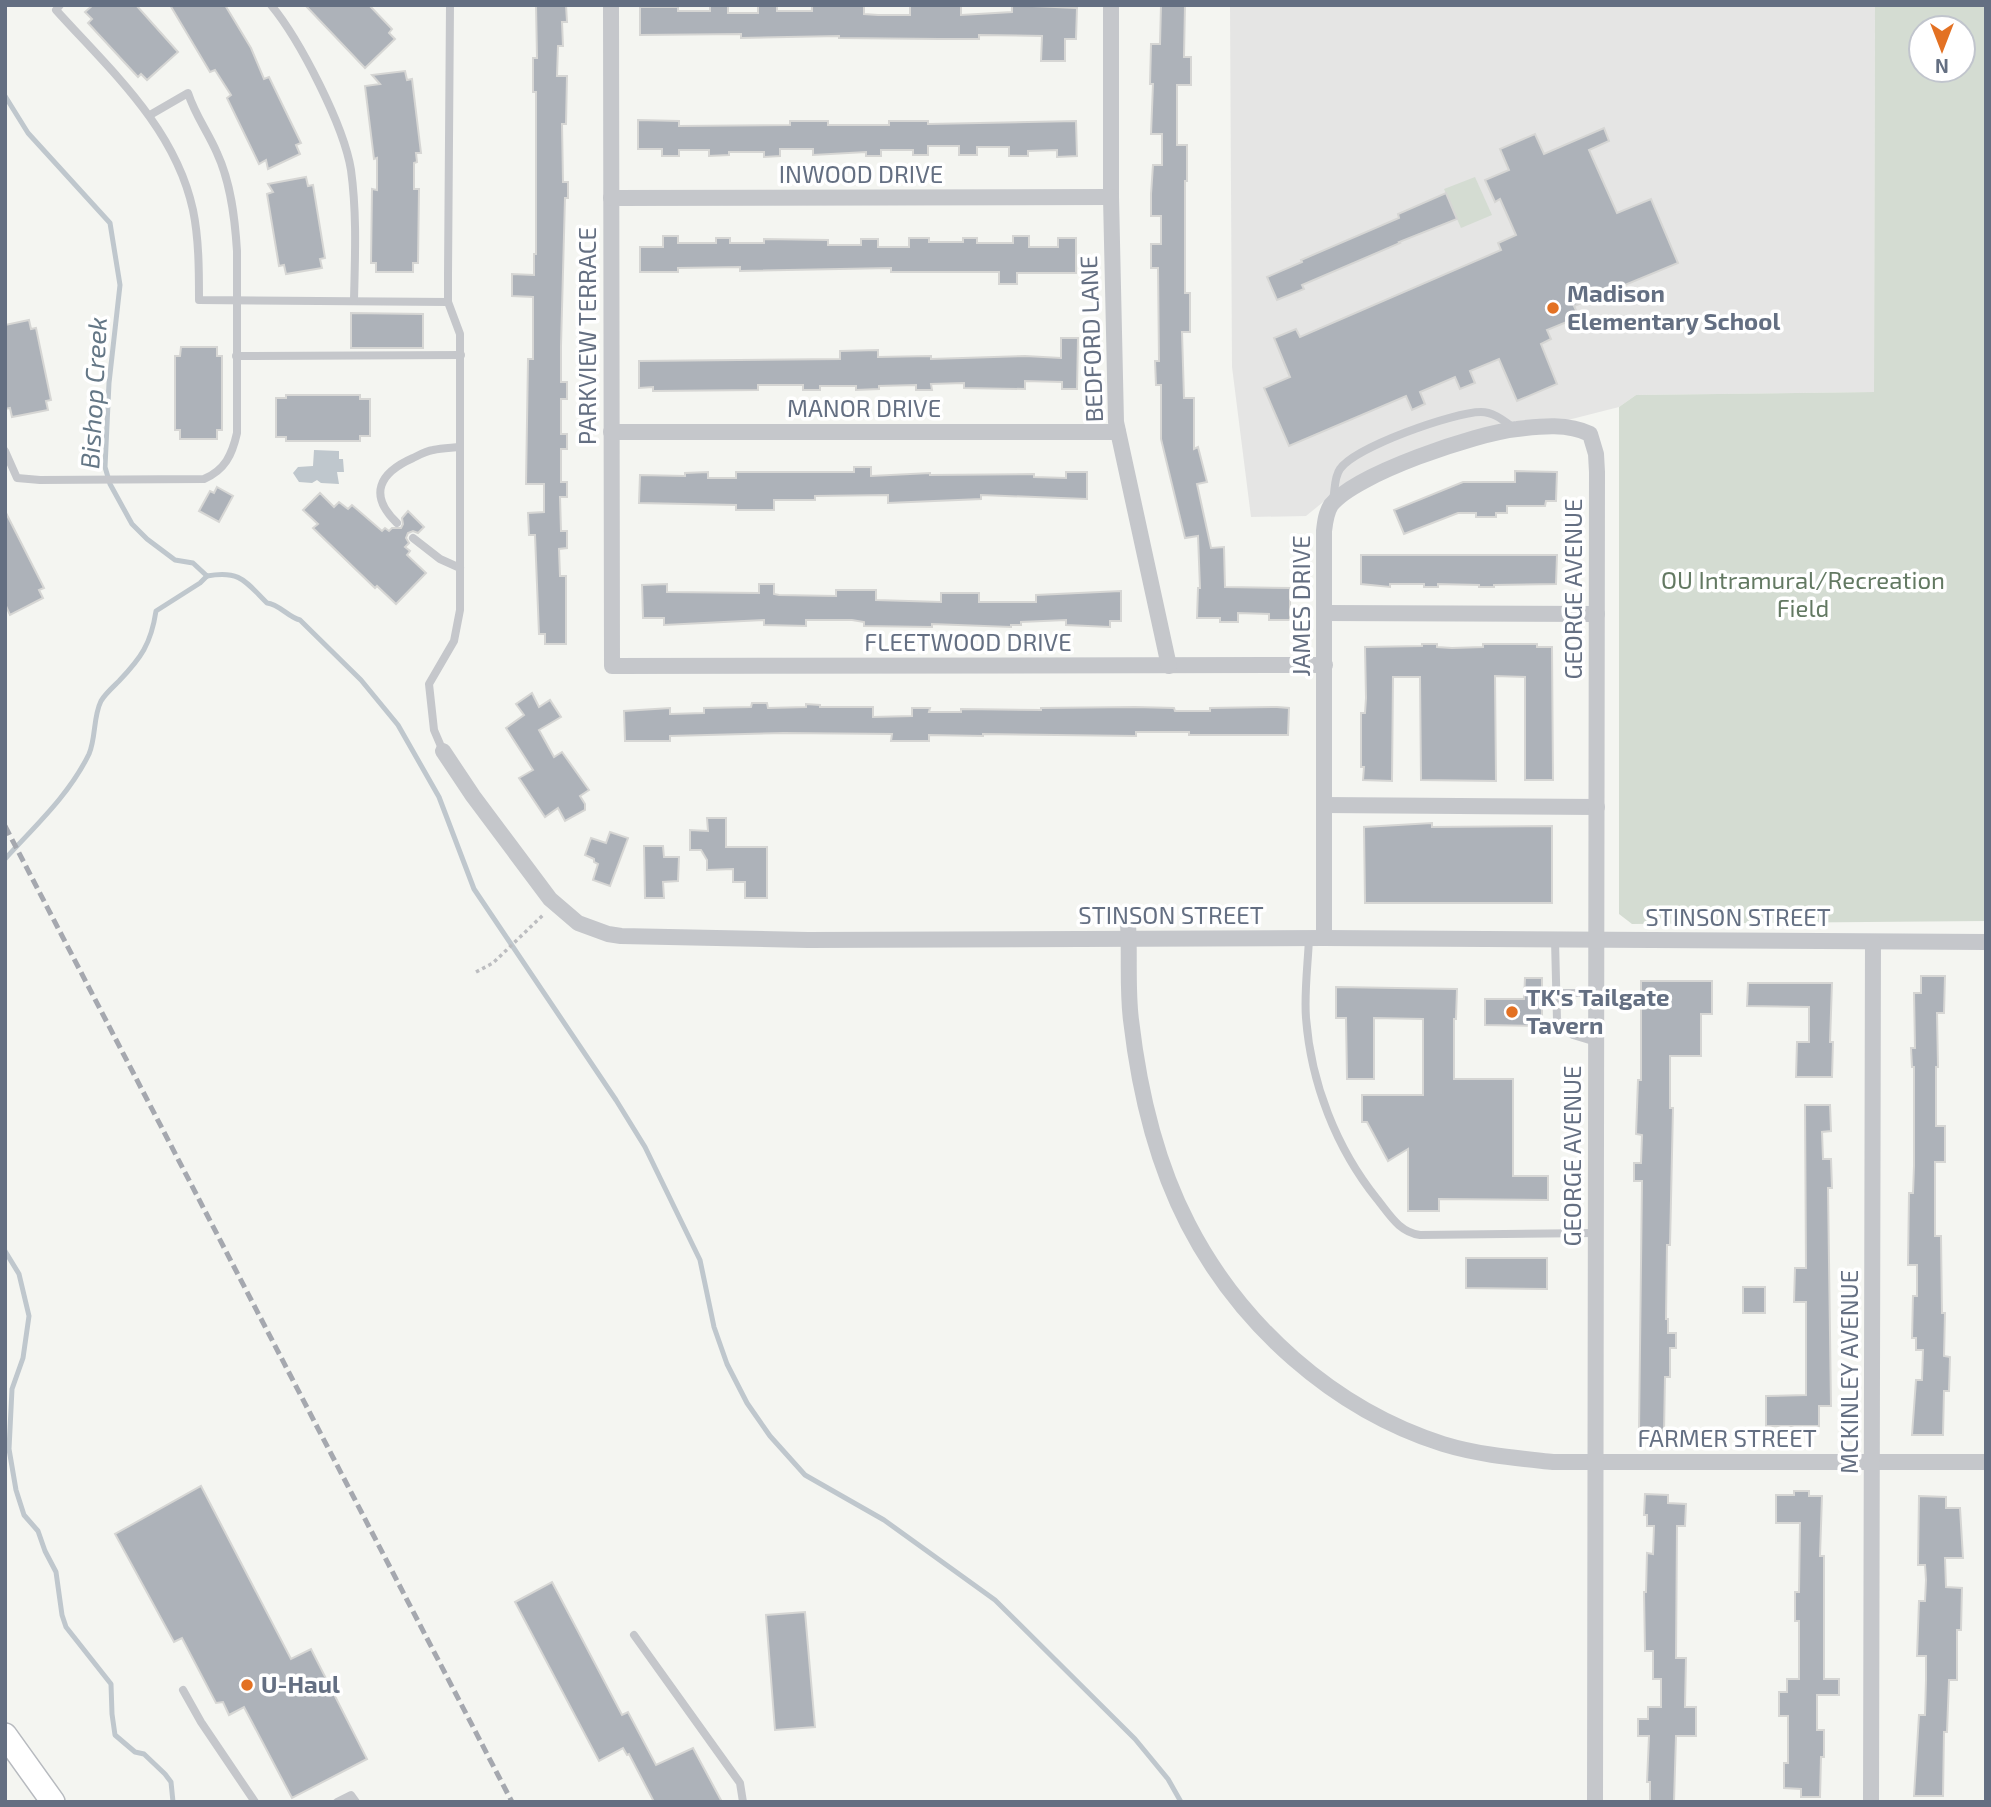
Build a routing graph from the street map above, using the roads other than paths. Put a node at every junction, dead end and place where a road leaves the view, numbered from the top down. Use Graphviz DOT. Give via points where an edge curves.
graph roads {
  1 [pos="60,5"];
  2 [pos="271,5"];
  3 [pos="450,5"];
  4 [pos="611,5"];
  5 [pos="1111,5"];
  6 [pos="150,115"];
  7 [pos="1111,197"];
  8 [pos="611,198"];
  9 [pos="354,300"];
  10 [pos="237,302"];
  11 [pos="448,302"];
  12 [pos="461,355"];
  13 [pos="236,356"];
  14 [pos="1515,429"];
  15 [pos="1581,430"];
  16 [pos="611,432"];
  17 [pos="1118,432"];
  18 [pos="460,447"];
  19 [pos="5,451"];
  20 [pos="5,478"];
  21 [pos="17,478"];
  22 [pos="1332,503"];
  23 [pos="397,523"];
  24 [pos="413,538"];
  25 [pos="460,568"];
  26 [pos="1325,613"];
  27 [pos="1597,614"];
  28 [pos="1325,665"];
  29 [pos="612,666"];
  30 [pos="1169,666"];
  31 [pos="443,751"];
  32 [pos="1324,805"];
  33 [pos="1597,807"];
  34 [pos="1129,932"];
  35 [pos="1316,938"];
  36 [pos="1555,940"];
  37 [pos="1597,940"];
  38 [pos="1873,942"];
  39 [pos="1986,942"];
  40 [pos="1555,993"];
  41 [pos="1597,993"];
  42 [pos="1597,1042"];
  43 [pos="1595,1233"];
  44 [pos="1873,1461"];
  45 [pos="1986,1462"];
  46 [pos="1594,1463"];
  47 [pos="634,1635"];
  48 [pos="183,1690"];
  49 [pos="5,1735"];
  50 [pos="53,1802"];
  51 [pos="255,1802"];
  52 [pos="337,1802"];
  53 [pos="356,1802"];
  54 [pos="743,1802"];
  55 [pos="1595,1802"];
  56 [pos="1871,1802"];
  1 -- 6 [label="lane" via="56,10"];
  2 -- 9 [label="lane" via="314,73 350,167 356,239"];
  3 -- 11 [label="lane"];
  4 -- 8 [label="street, PARKVIEW TERRACE"];
  5 -- 7 [label="street, BEDFORD LANE"];
  6 -- 10 [label="lane" via="174,157 193,210 199,300"];
  6 -- 10 [label="lane" via="188,93 218,154 235,222"];
  7 -- 8 [label="street, INWOOD DRIVE"];
  7 -- 17 [label="street, BEDFORD LANE"];
  8 -- 16 [label="street, PARKVIEW TERRACE"];
  9 -- 10 [label="lane"];
  9 -- 11 [label="lane"];
  10 -- 13 [label="lane"];
  11 -- 12 [label="lane" via="460,334"];
  12 -- 13 [label="lane"];
  12 -- 18 [label="lane"];
  13 -- 21 [label="lane" via="237,433 226,464 214,475 193,480"];
  14 -- 15 [label="street, JAMES DRIVE" via="1559,426"];
  14 -- 22 [label="street, JAMES DRIVE" via="1396,466"];
  14 -- 22 [label="lane" via="1494,414 1482,412 1406,432 1340,468"];
  15 -- 27 [label="street, GEORGE AVENUE" via="1593,439 1596,454"];
  16 -- 17 [label="street, MANOR DRIVE"];
  16 -- 29 [label="street, PARKVIEW TERRACE"];
  17 -- 30 [label="street, BEDFORD LANE"];
  18 -- 23 [label="lane" via="430,450 398,464 383,478 380,489 386,512"];
  18 -- 25 [label="lane"];
  19 -- 21 [label="lane"];
  20 -- 21 [label="lane"];
  22 -- 26 [label="street, JAMES DRIVE" via="1324,530"];
  24 -- 25 [label="lane"];
  25 -- 31 [label="lane" via="454,641 429,684 434,730"];
  26 -- 27 [label="street"];
  26 -- 28 [label="street, JAMES DRIVE"];
  27 -- 33 [label="street, GEORGE AVENUE"];
  28 -- 30 [label="street, FLEETWOOD DRIVE"];
  28 -- 32 [label="street, JAMES DRIVE"];
  29 -- 30 [label="street, FLEETWOOD DRIVE"];
  31 -- 34 [label="street, STINSON STREET" via="555,904 579,923 608,934 808,940"];
  32 -- 33 [label="street"];
  32 -- 35 [label="street, JAMES DRIVE"];
  33 -- 37 [label="street, GEORGE AVENUE"];
  34 -- 35 [label="street, STINSON STREET"];
  34 -- 46 [label="street, FARMER STREET" via="1131,1019 1149,1119 1192,1231 1216,1272 1247,1310 1297,1362 1328,1386 1411,1432 1483,1454"];
  35 -- 36 [label="street, STINSON STREET"];
  35 -- 43 [label="lane" via="1306,1016 1312,1068 1342,1145 1365,1184 1401,1228 1420,1235"];
  36 -- 37 [label="street, STINSON STREET"];
  36 -- 40 [label="lane"];
  37 -- 38 [label="street, STINSON STREET"];
  37 -- 41 [label="street, GEORGE AVENUE"];
  38 -- 39 [label="street, STINSON STREET"];
  38 -- 44 [label="street, MCKINLEY AVENUE"];
  40 -- 41 [label="lane"];
  40 -- 42 [label="lane" via="1557,1020 1573,1035"];
  41 -- 42 [label="street, GEORGE AVENUE"];
  42 -- 43 [label="street, GEORGE AVENUE"];
  43 -- 46 [label="street, GEORGE AVENUE"];
  44 -- 45 [label="street, FARMER STREET"];
  44 -- 46 [label="street, FARMER STREET"];
  44 -- 56 [label="street, MCKINLEY AVENUE"];
  46 -- 55 [label="street, GEORGE AVENUE"];
  47 -- 54 [label="lane" via="740,1783"];
  48 -- 51 [label="lane"];
  49 -- 50 [label="street"];
  52 -- 53 [label="lane" via="351,1795"];
}
